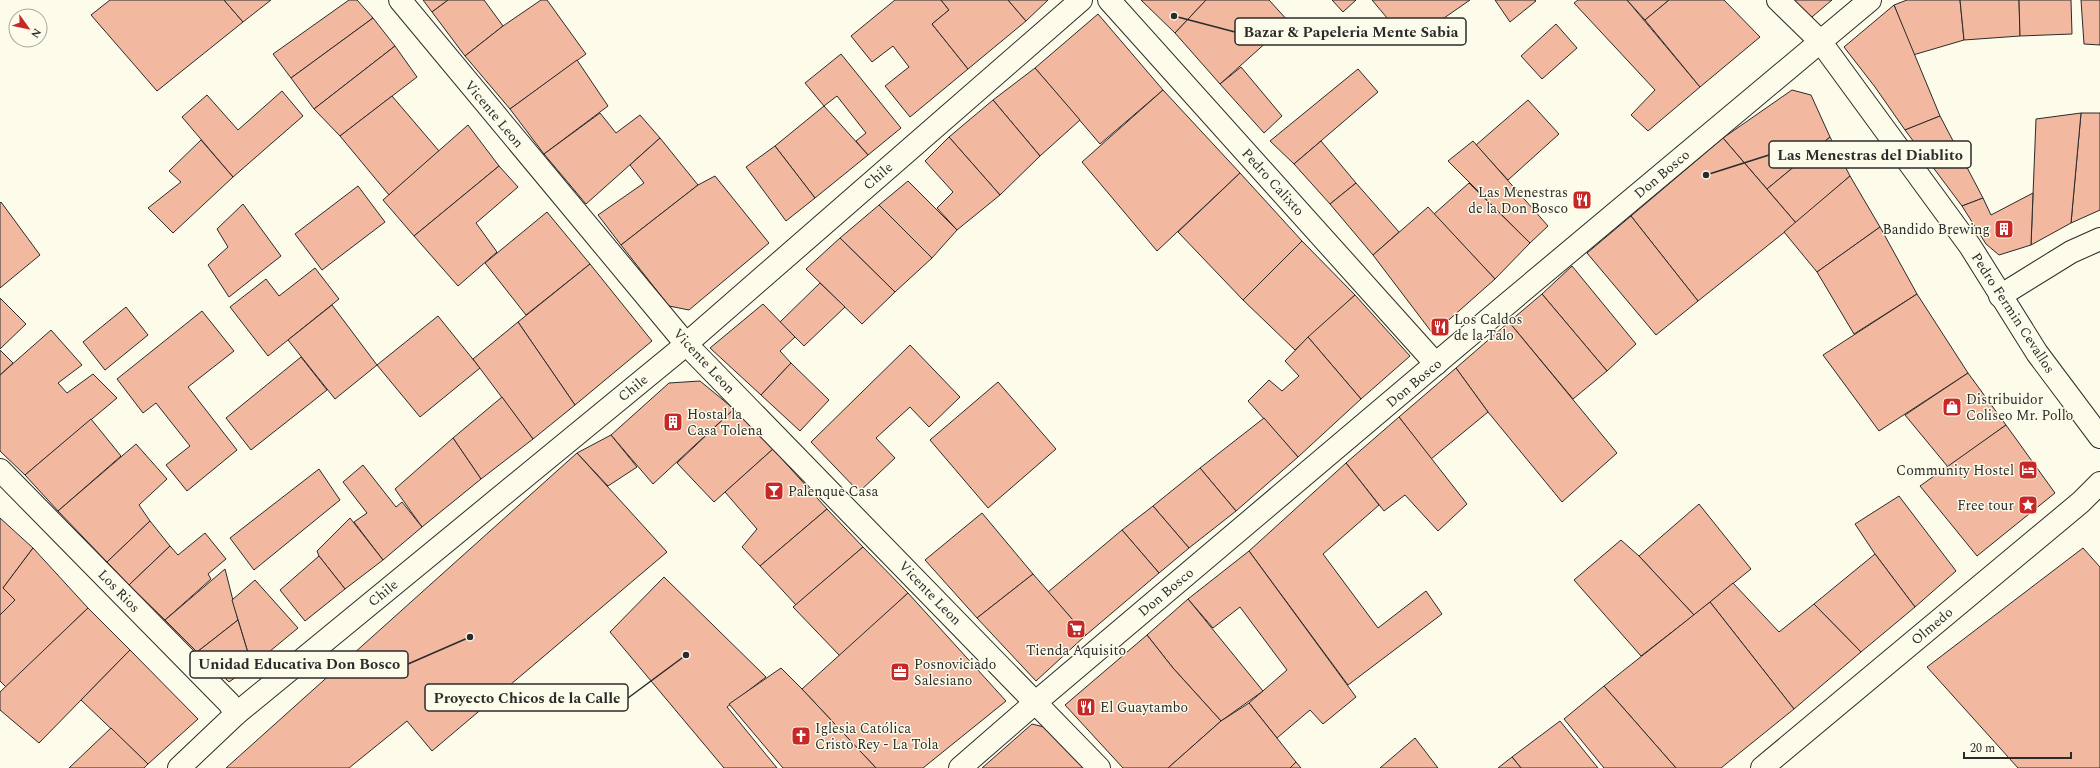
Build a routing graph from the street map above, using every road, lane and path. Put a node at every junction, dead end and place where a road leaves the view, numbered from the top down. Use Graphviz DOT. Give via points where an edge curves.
graph roads {
  1 [pos="400,0"];
  2 [pos="1081,0"];
  3 [pos="1109,0"];
  4 [pos="1778,0"];
  5 [pos="1870,0"];
  6 [pos="1820,41"];
  7 [pos="2100,239"];
  8 [pos="2000,296"];
  9 [pos="686,344"];
  10 [pos="1436,364"];
  11 [pos="2076,405"];
  12 [pos="2100,407"];
  13 [pos="2100,437"];
  14 [pos="0,470"];
  15 [pos="2100,483"];
  16 [pos="1036,702"];
  17 [pos="236,714"];
  18 [pos="179,768"];
  19 [pos="960,768"];
  20 [pos="1099,768"];
  21 [pos="1762,768"];
  1 -- 9 [label="street, Vicente Leon"];
  2 -- 9 [label="street, Chile"];
  3 -- 10 [label="street, Pedro Calixto"];
  4 -- 6 [label="street, Pedro Fermin Cevallos"];
  5 -- 6 [label="street, Don Bosco"];
  6 -- 8 [label="street, Pedro Fermin Cevallos" via="1970,246"];
  6 -- 10 [label="street, Don Bosco"];
  7 -- 8 [label="street" via="2071,252"];
  8 -- 11 [label="street, Pedro Fermin Cevallos"];
  9 -- 16 [label="street, Vicente Leon"];
  9 -- 17 [label="street, Chile"];
  10 -- 16 [label="street, Don Bosco"];
  11 -- 12 [label="street" via="2086,409"];
  11 -- 13 [label="street, Pedro Fermin Cevallos"];
  14 -- 17 [label="street, Los Rios" via="229,703"];
  15 -- 21 [label="street, Olmedo" via="2069,512"];
  16 -- 19 [label="street, Don Bosco"];
  16 -- 20 [label="street, Vicente Leon"];
  17 -- 18 [label="street, Chile"];
}
